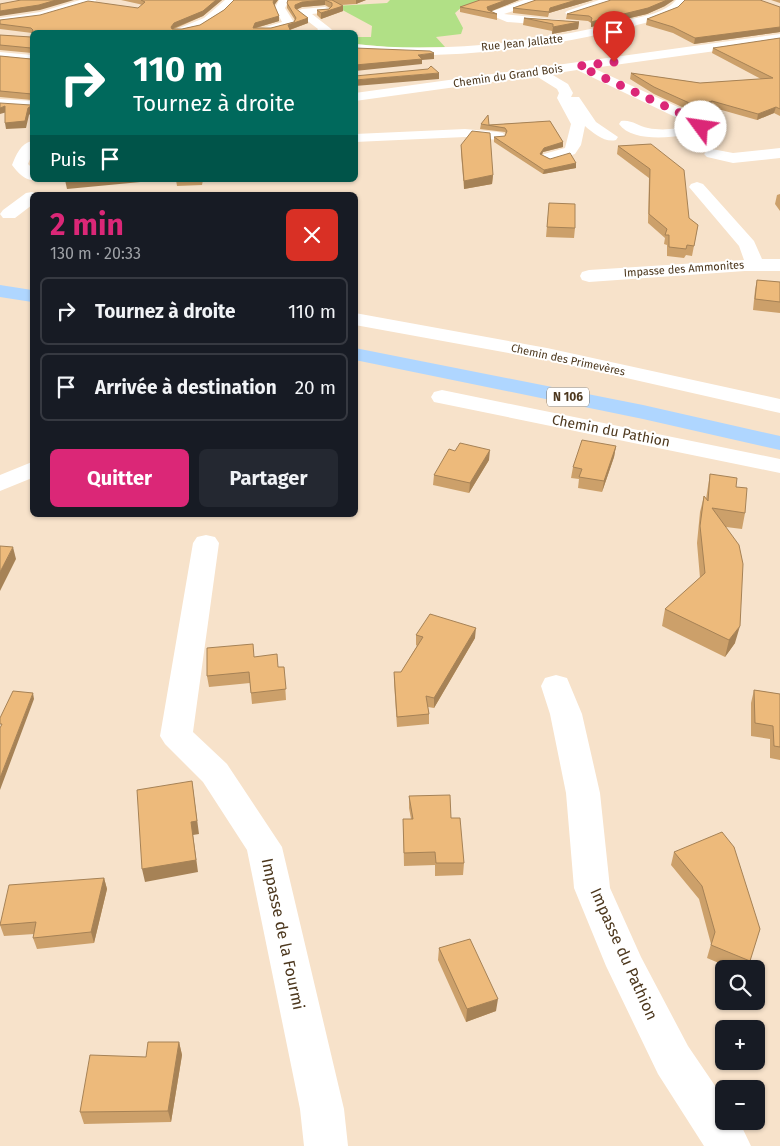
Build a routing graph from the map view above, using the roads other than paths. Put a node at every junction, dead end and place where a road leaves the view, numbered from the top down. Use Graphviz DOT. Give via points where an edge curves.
graph roads {
  1 [pos="91,0"];
  2 [pos="231,0"];
  3 [pos="284,0"];
  4 [pos="535,0"];
  5 [pos="610,0"];
  6 [pos="682,0"];
  7 [pos="103,2"];
  8 [pos="325,10"];
  9 [pos="0,21"];
  10 [pos="538,21"];
  11 [pos="287,26"];
  12 [pos="612,28"];
  13 [pos="187,30"];
  14 [pos="269,30"];
  15 [pos="300,30"];
  16 [pos="326,30"];
  17 [pos="780,38"];
  18 [pos="358,48"];
  19 [pos="0,56"];
  20 [pos="30,59"];
  21 [pos="579,66"];
  22 [pos="539,72"];
  23 [pos="566,93"];
  24 [pos="358,97"];
  25 [pos="0,103"];
  26 [pos="16,104"];
  27 [pos="30,105"];
  28 [pos="30,114"];
  29 [pos="626,124"];
  30 [pos="498,136"];
  31 [pos="610,137"];
  32 [pos="358,138"];
  33 [pos="30,148"];
  34 [pos="780,153"];
  35 [pos="712,154"];
  36 [pos="549,157"];
  37 [pos="30,174"];
  38 [pos="39,182"];
  39 [pos="697,188"];
  40 [pos="40,192"];
  41 [pos="30,198"];
  42 [pos="9,214"];
  43 [pos="755,265"];
  44 [pos="780,265"];
  45 [pos="589,276"];
  46 [pos="0,280"];
  47 [pos="30,285"];
  48 [pos="0,291"];
  49 [pos="30,296"];
  50 [pos="358,320"];
  51 [pos="358,343"];
  52 [pos="358,355"];
  53 [pos="442,397"];
  54 [pos="780,406"];
  55 [pos="780,430"];
  56 [pos="780,443"];
  57 [pos="780,466"];
  58 [pos="30,470"];
  59 [pos="0,484"];
  60 [pos="206,543"];
  61 [pos="556,686"];
  62 [pos="326,1146"];
  63 [pos="729,1146"];
  1 -- 7 [label="street"];
  1 -- 9 [label="street" via="41,15"];
  2 -- 13 [label="street" via="219,14"];
  3 -- 11 [label="street" via="280,8 289,21"];
  4 -- 10 [label="street" via="494,14"];
  5 -- 10 [label="street"];
  6 -- 12 [label="street, Rue Jean Jallatte" via="667,11"];
  8 -- 16 [label="street" via="302,12"];
  10 -- 12 [label="street"];
  11 -- 14 [label="street"];
  11 -- 15 [label="street"];
  12 -- 18 [label="street, Rue Jean Jallatte" via="541,42 486,47 414,52"];
  17 -- 21 [label="street, Chemin du Grand Bois"];
  19 -- 20 [label="street"];
  21 -- 22 [label="street, Chemin du Grand Bois"];
  21 -- 29 [label="street" via="697,121 701,127 653,132 636,130"];
  22 -- 23 [label="street"];
  22 -- 24 [label="street, Chemin du Grand Bois"];
  23 -- 31 [label="street" via="591,125"];
  23 -- 36 [label="street" via="564,98 578,124 574,145 570,151"];
  25 -- 26 [label="street"];
  26 -- 27 [label="street"];
  26 -- 28 [label="street"];
  30 -- 32 [label="street" via="464,133"];
  33 -- 37 [label="street" via="20,165"];
  34 -- 35 [label="street" via="733,158"];
  38 -- 40 [label="street" via="46,188"];
  39 -- 43 [label="street" via="748,245"];
  41 -- 42 [label="street"];
  43 -- 44 [label="street, Impasse des Ammonites"];
  43 -- 45 [label="street, Impasse des Ammonites"];
  46 -- 47 [label="main road"];
  48 -- 49 [label="main road"];
  50 -- 54 [label="street, Chemin des Primevères" via="547,354"];
  51 -- 55 [label="main road, N 106" via="643,398"];
  52 -- 56 [label="main road, N 106"];
  53 -- 57 [label="street, Chemin du Pathion"];
  58 -- 59 [label="street"];
  60 -- 62 [label="street, Impasse de la Fourmi" via="176,736 215,773 264,847 322,1109"];
  61 -- 63 [label="street, Impasse du Pathion" via="566,714 583,793 592,888 625,966 673,1060"];
}
